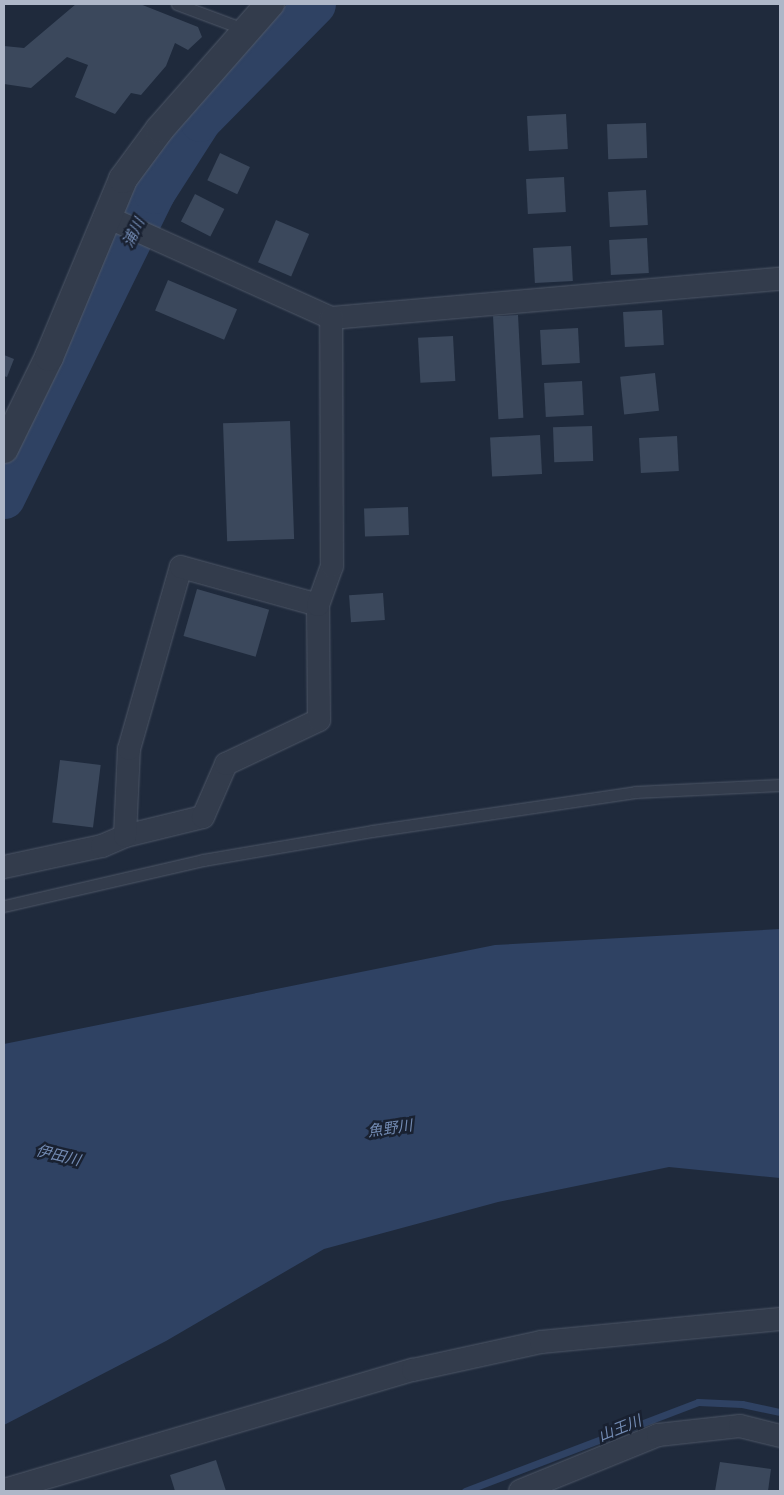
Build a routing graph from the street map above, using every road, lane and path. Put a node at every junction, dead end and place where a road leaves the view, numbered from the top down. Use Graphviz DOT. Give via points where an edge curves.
graph roads {
  1 [pos="177,4"];
  2 [pos="270,4"];
  3 [pos="246,30"];
  4 [pos="105,216"];
  5 [pos="780,279"];
  6 [pos="331,318"];
  7 [pos="4,449"];
  8 [pos="318,605"];
  9 [pos="780,784"];
  10 [pos="125,836"];
  11 [pos="4,867"];
  12 [pos="4,906"];
  13 [pos="780,1320"];
  14 [pos="780,1436"];
  15 [pos="4,1490"];
  16 [pos="520,1491"];
  1 -- 3 [label="lane"];
  2 -- 3 [label="street"];
  3 -- 4 [label="street" via="160,129 123,179"];
  4 -- 6 [label="street"];
  4 -- 7 [label="street" via="49,357"];
  5 -- 6 [label="street"];
  6 -- 8 [label="street" via="332,566"];
  8 -- 10 [label="street" via="319,720 226,764 202,817"];
  8 -- 10 [label="street" via="181,567 129,749"];
  9 -- 12 [label="lane" via="635,792 372,831 203,860"];
  10 -- 11 [label="street" via="102,846"];
  13 -- 15 [label="street" via="541,1342 413,1370"];
  14 -- 16 [label="street" via="740,1426 658,1436"];
}
